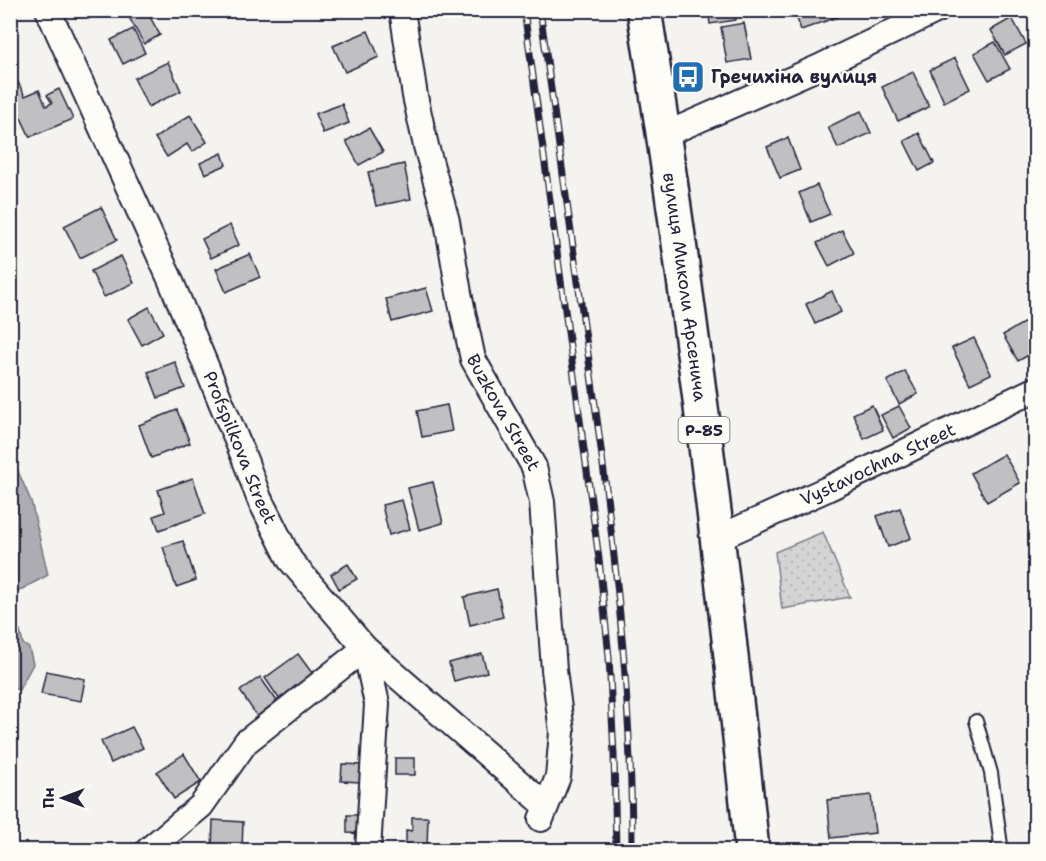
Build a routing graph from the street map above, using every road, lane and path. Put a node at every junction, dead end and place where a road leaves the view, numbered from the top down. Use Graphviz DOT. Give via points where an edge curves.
graph roads {
  1 [pos="48,10"];
  2 [pos="402,10"];
  3 [pos="644,10"];
  4 [pos="938,10"];
  5 [pos="664,135"];
  6 [pos="1035,389"];
  7 [pos="718,538"];
  8 [pos="365,648"];
  9 [pos="976,721"];
  10 [pos="543,813"];
  11 [pos="147,850"];
  12 [pos="368,850"];
  13 [pos="752,850"];
  14 [pos="996,850"];
  1 -- 8 [label="street, Profspilkova Street" via="170,279 259,498 290,560"];
  2 -- 10 [label="street, Buzkova Street" via="415,96 447,221 473,359 534,467 542,502 562,732 558,777"];
  3 -- 5 [label="main road, вулиця Миколи Арсенича / Р-85"];
  4 -- 5 [label="street"];
  5 -- 7 [label="main road, вулиця Миколи Арсенича / Р-85"];
  6 -- 7 [label="street, Vystavochna Street"];
  7 -- 13 [label="main road, вулиця Миколи Арсенича / Р-85"];
  8 -- 10 [label="street, Profspilkova Street"];
  8 -- 11 [label="street" via="246,742 201,806"];
  8 -- 12 [label="street" via="377,704"];
  9 -- 14 [label="lane" via="991,773 1001,845"];
}
